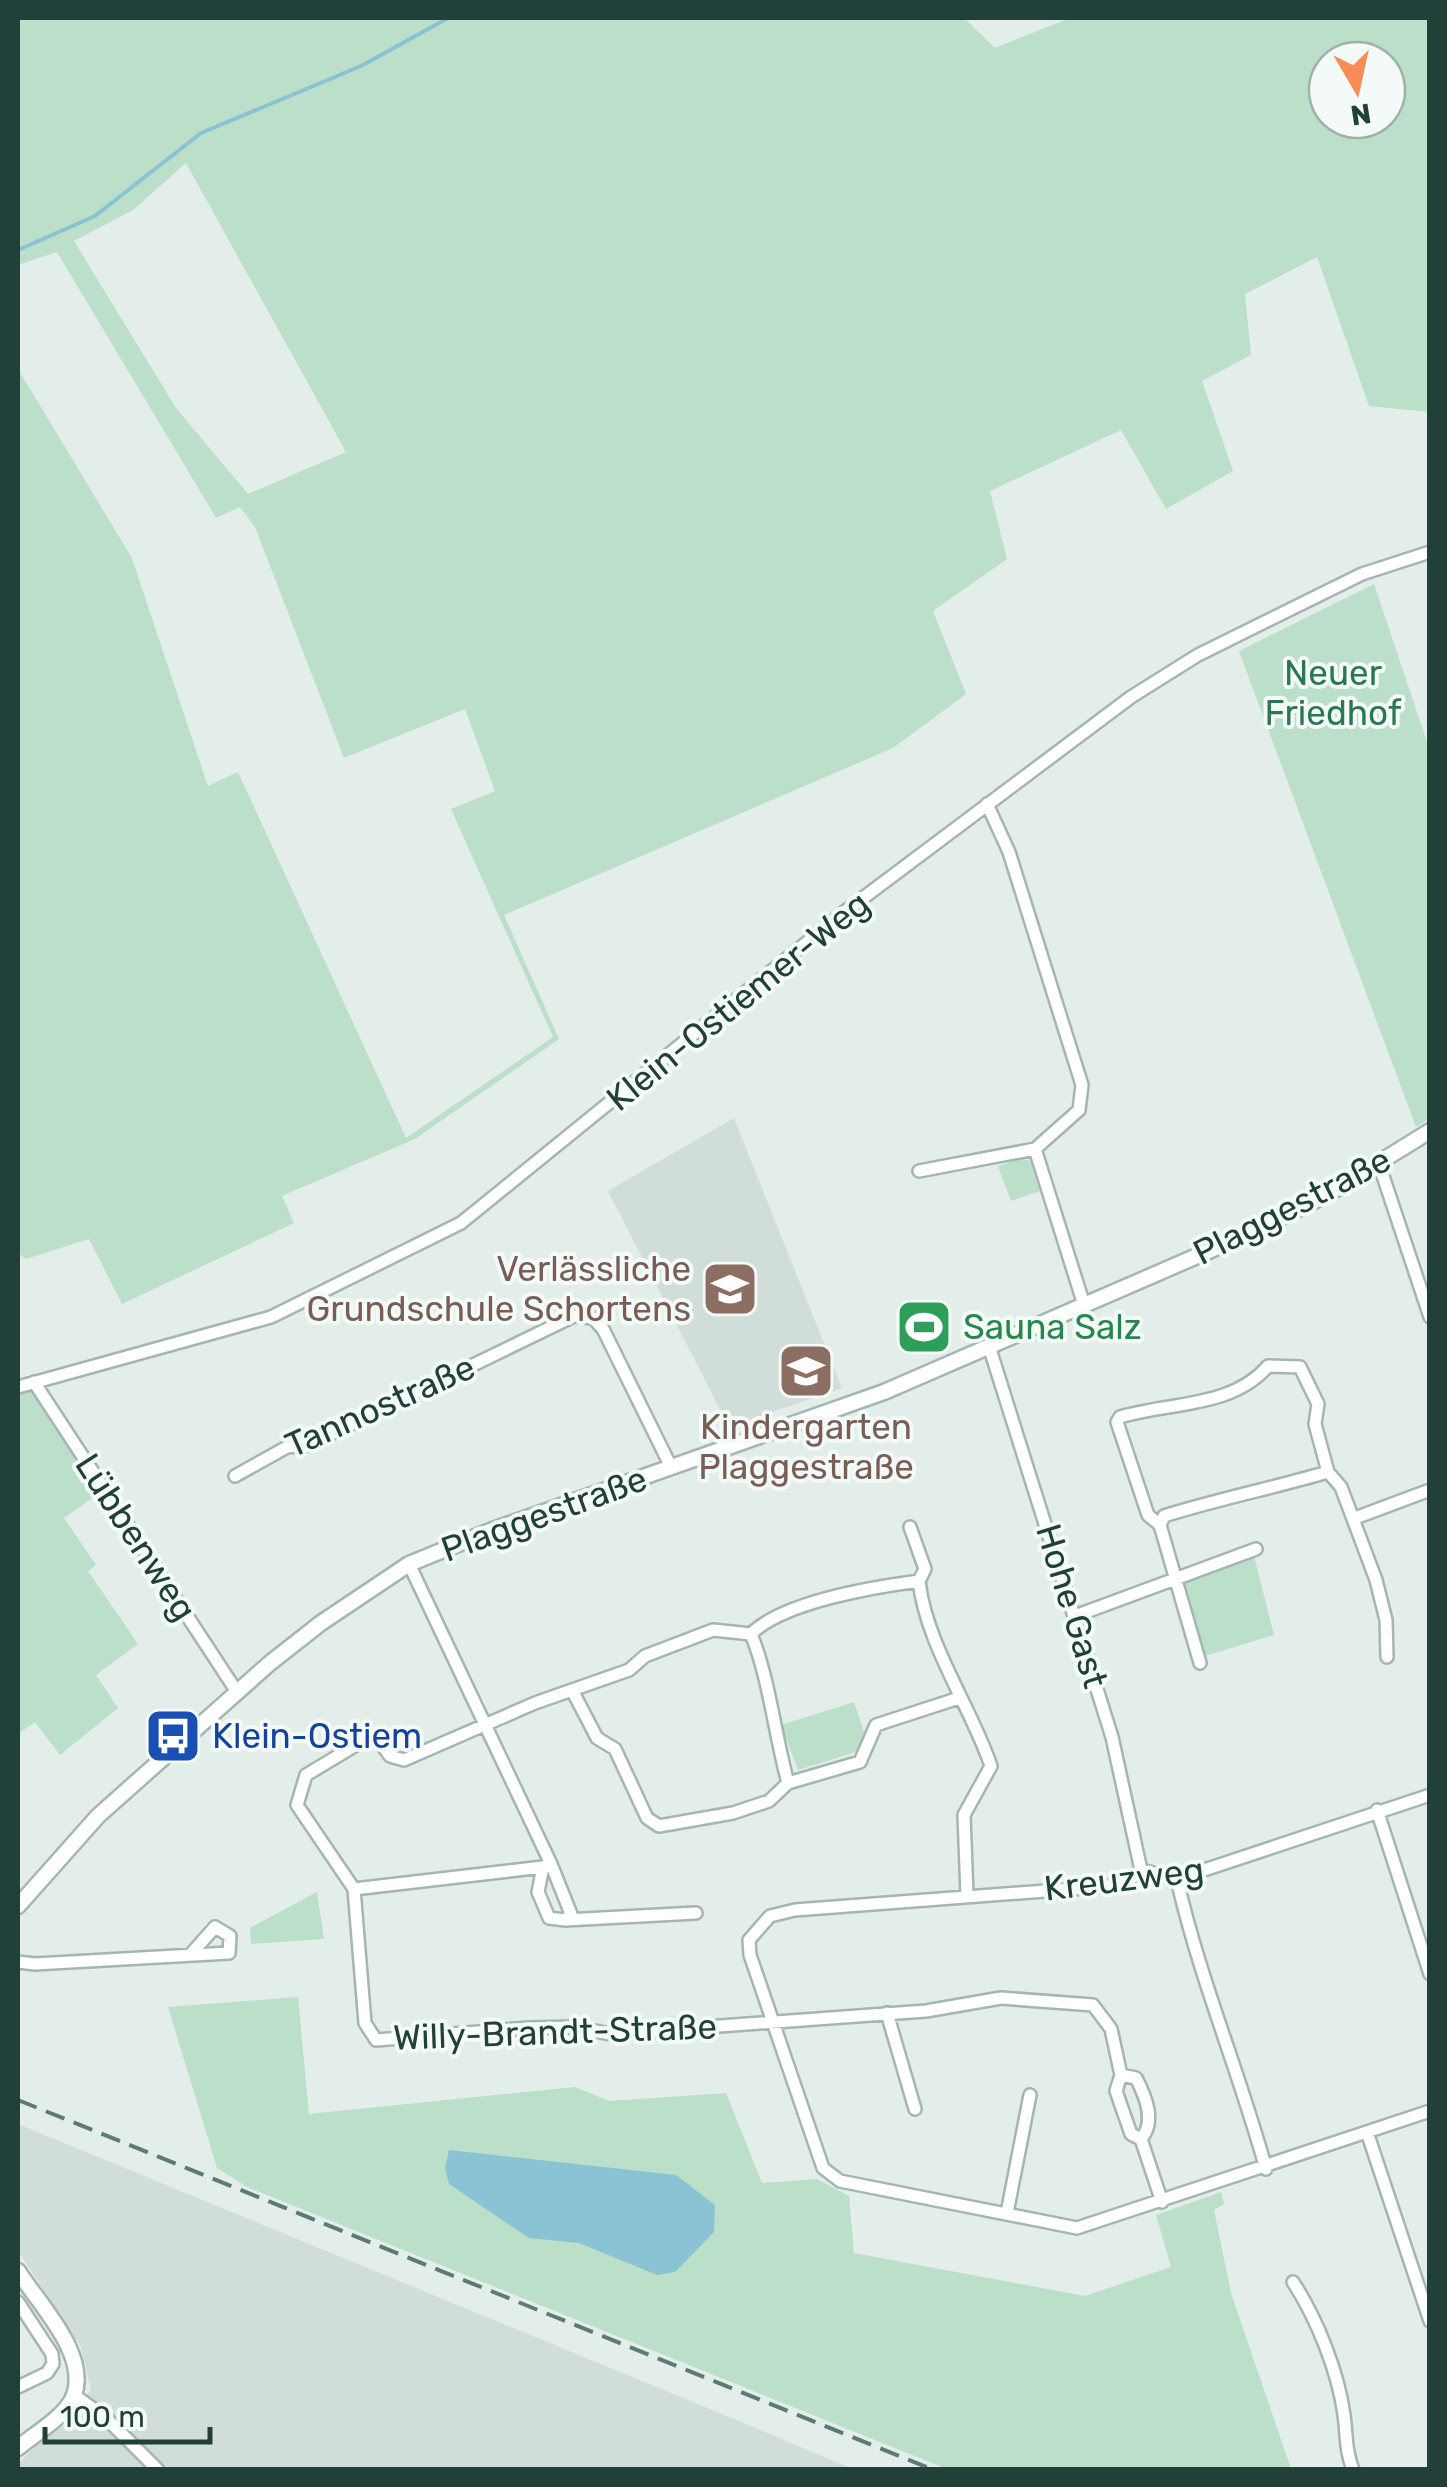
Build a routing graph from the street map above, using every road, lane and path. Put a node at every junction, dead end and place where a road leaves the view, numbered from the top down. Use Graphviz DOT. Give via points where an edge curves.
graph roads {
  1 [pos="1430,552"];
  2 [pos="987,804"];
  3 [pos="1430,1131"];
  4 [pos="1036,1149"];
  5 [pos="1379,1164"];
  6 [pos="919,1172"];
  7 [pos="1084,1305"];
  8 [pos="1430,1316"];
  9 [pos="989,1346"];
  10 [pos="34,1382"];
  11 [pos="18,1387"];
  12 [pos="671,1467"];
  13 [pos="1328,1472"];
  14 [pos="235,1476"];
  15 [pos="1430,1490"];
  16 [pos="1355,1518"];
  17 [pos="1160,1525"];
  18 [pos="910,1528"];
  19 [pos="1256,1549"];
  20 [pos="409,1564"];
  21 [pos="1173,1579"];
  22 [pos="919,1582"];
  23 [pos="1075,1616"];
  24 [pos="751,1634"];
  25 [pos="1387,1657"];
  26 [pos="1200,1664"];
  27 [pos="237,1692"];
  28 [pos="573,1692"];
  29 [pos="959,1698"];
  30 [pos="484,1724"];
  31 [pos="788,1783"];
  32 [pos="1430,1795"];
  33 [pos="1377,1810"];
  34 [pos="547,1865"];
  35 [pos="1142,1870"];
  36 [pos="1177,1879"];
  37 [pos="354,1889"];
  38 [pos="967,1895"];
  39 [pos="18,1906"];
  40 [pos="696,1913"];
  41 [pos="565,1920"];
  42 [pos="190,1955"];
  43 [pos="18,1962"];
  44 [pos="1428,1966"];
  45 [pos="887,2013"];
  46 [pos="772,2022"];
  47 [pos="1121,2075"];
  48 [pos="1030,2095"];
  49 [pos="916,2110"];
  50 [pos="1430,2111"];
  51 [pos="1368,2135"];
  52 [pos="1141,2139"];
  53 [pos="1266,2169"];
  54 [pos="1162,2202"];
  55 [pos="1007,2214"];
  56 [pos="18,2271"];
  57 [pos="1293,2282"];
  58 [pos="18,2302"];
  59 [pos="1430,2321"];
  60 [pos="18,2387"];
  61 [pos="74,2395"];
  62 [pos="18,2448"];
  63 [pos="158,2470"];
  64 [pos="1353,2470"];
  1 -- 2 [label="street, Klein-Ostiemer-Weg" via="1362,574 1198,656 1098,720"];
  2 -- 4 [label="street" via="1009,852 1084,1098"];
  2 -- 10 [label="street, Klein-Ostiemer-Weg" via="461,1223 271,1317"];
  3 -- 5 [label="street, Plaggestraße"];
  4 -- 6 [label="street"];
  4 -- 7 [label="street"];
  5 -- 7 [label="street, Plaggestraße" via="1250,1233"];
  5 -- 8 [label="street"];
  7 -- 9 [label="street, Plaggestraße"];
  9 -- 12 [label="street, Plaggestraße" via="842,1409"];
  9 -- 23 [label="street, Hohe Gast"];
  10 -- 11 [label="street, Klein-Ostiemer-Weg"];
  10 -- 27 [label="street, Lübbenweg"];
  12 -- 14 [label="street, Tannostraße" via="603,1329 594,1318 574,1316"];
  12 -- 20 [label="street, Plaggestraße"];
  13 -- 16 [label="street"];
  13 -- 17 [label="street" via="1164,1516"];
  13 -- 17 [label="street" via="1315,1424 1318,1404 1300,1367 1268,1366 1252,1385 1116,1422 1148,1515"];
  15 -- 16 [label="street"];
  16 -- 25 [label="street" via="1386,1620"];
  17 -- 21 [label="street"];
  18 -- 22 [label="street" via="925,1569"];
  19 -- 21 [label="street"];
  20 -- 27 [label="street, Plaggestraße" via="320,1622"];
  20 -- 30 [label="street"];
  21 -- 23 [label="street"];
  21 -- 26 [label="street"];
  22 -- 24 [label="street" via="833,1598 763,1622"];
  22 -- 29 [label="street"];
  23 -- 35 [label="street, Hohe Gast"];
  24 -- 28 [label="street" via="713,1630"];
  24 -- 31 [label="street"];
  27 -- 39 [label="street, Plaggestraße" via="98,1816"];
  28 -- 30 [label="street"];
  28 -- 31 [label="street" via="597,1738 614,1749 647,1818 659,1826 734,1813 769,1801"];
  29 -- 31 [label="street" via="876,1725 860,1762"];
  29 -- 38 [label="street" via="973,1714 991,1766 964,1815"];
  30 -- 34 [label="street"];
  30 -- 37 [label="street" via="404,1760 390,1756 372,1736 306,1775 299,1812"];
  32 -- 33 [label="street, Kreuzweg"];
  33 -- 36 [label="street, Kreuzweg"];
  33 -- 44 [label="street"];
  34 -- 37 [label="street"];
  34 -- 41 [label="street" via="571,1914"];
  34 -- 41 [label="street" via="538,1880 541,1903 549,1918"];
  35 -- 36 [label="street, Kreuzweg"];
  35 -- 38 [label="street, Kreuzweg" via="1123,1885"];
  36 -- 53 [label="street"];
  37 -- 46 [label="street, Willy-Brandt-Straße" via="365,2023 376,2040 529,2028 610,2034"];
  38 -- 46 [label="street, Kreuzweg" via="770,1916 754,1930 750,1955"];
  40 -- 41 [label="street"];
  42 -- 43 [label="street"];
  45 -- 46 [label="street, Willy-Brandt-Straße"];
  45 -- 47 [label="street, Willy-Brandt-Straße" via="1001,1998 1093,2005 1111,2029"];
  45 -- 49 [label="street"];
  46 -- 55 [label="street" via="823,2168 840,2181"];
  47 -- 52 [label="street, Willy-Brandt-Straße" via="1116,2091 1131,2134"];
  47 -- 52 [label="street" via="1140,2086 1150,2120"];
  48 -- 55 [label="street"];
  50 -- 51 [label="street"];
  51 -- 53 [label="street"];
  51 -- 59 [label="street"];
  52 -- 54 [label="street"];
  53 -- 54 [label="street"];
  54 -- 55 [label="street" via="1078,2228"];
  56 -- 61 [label="street" via="71,2352"];
  57 -- 64 [label="street" via="1312,2310 1345,2416 1343,2444"];
  58 -- 60 [label="street" via="53,2364"];
  61 -- 62 [label="street"];
  61 -- 63 [label="street"];
}
